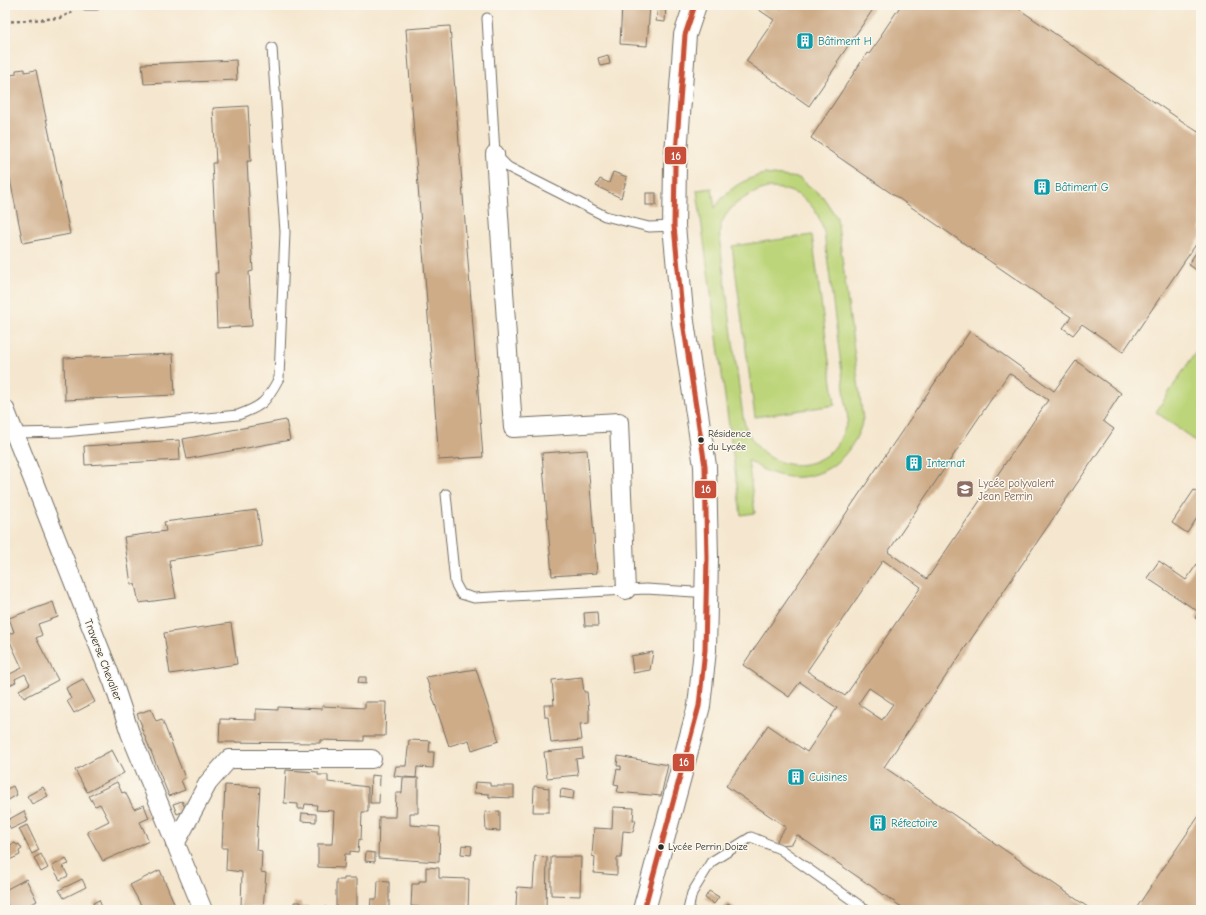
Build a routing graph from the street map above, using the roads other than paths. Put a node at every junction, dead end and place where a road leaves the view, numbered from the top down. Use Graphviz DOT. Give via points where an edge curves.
graph roads {
  1 [pos="678,5"];
  2 [pos="695,5"];
  3 [pos="487,18"];
  4 [pos="685,35"];
  5 [pos="272,48"];
  6 [pos="495,154"];
  7 [pos="674,226"];
  8 [pos="5,408"];
  9 [pos="15,433"];
  10 [pos="446,494"];
  11 [pos="626,590"];
  12 [pos="707,590"];
  13 [pos="372,759"];
  14 [pos="174,844"];
  15 [pos="203,910"];
  16 [pos="644,910"];
  17 [pos="688,910"];
  18 [pos="866,910"];
  1 -- 4 [label="street"];
  2 -- 4 [label="street"];
  3 -- 6 [label="lane"];
  4 -- 7 [label="street" via="675,166"];
  5 -- 9 [label="lane" via="285,232 279,378 269,396 258,408 238,415 64,432"];
  6 -- 7 [label="lane" via="508,167 605,216 649,227"];
  6 -- 11 [label="street" via="513,428 619,422"];
  7 -- 12 [label="street" via="683,322 705,466"];
  8 -- 9 [label="street, Traverse Chevalier"];
  9 -- 14 [label="street, Traverse Chevalier"];
  10 -- 11 [label="lane" via="455,583 461,594 474,598"];
  11 -- 12 [label="lane"];
  12 -- 16 [label="street" via="705,650 699,706"];
  13 -- 14 [label="street" via="229,759 208,783"];
  14 -- 15 [label="street, Traverse Chevalier"];
  17 -- 18 [label="lane" via="692,893 711,862 751,837 780,849"];
}
